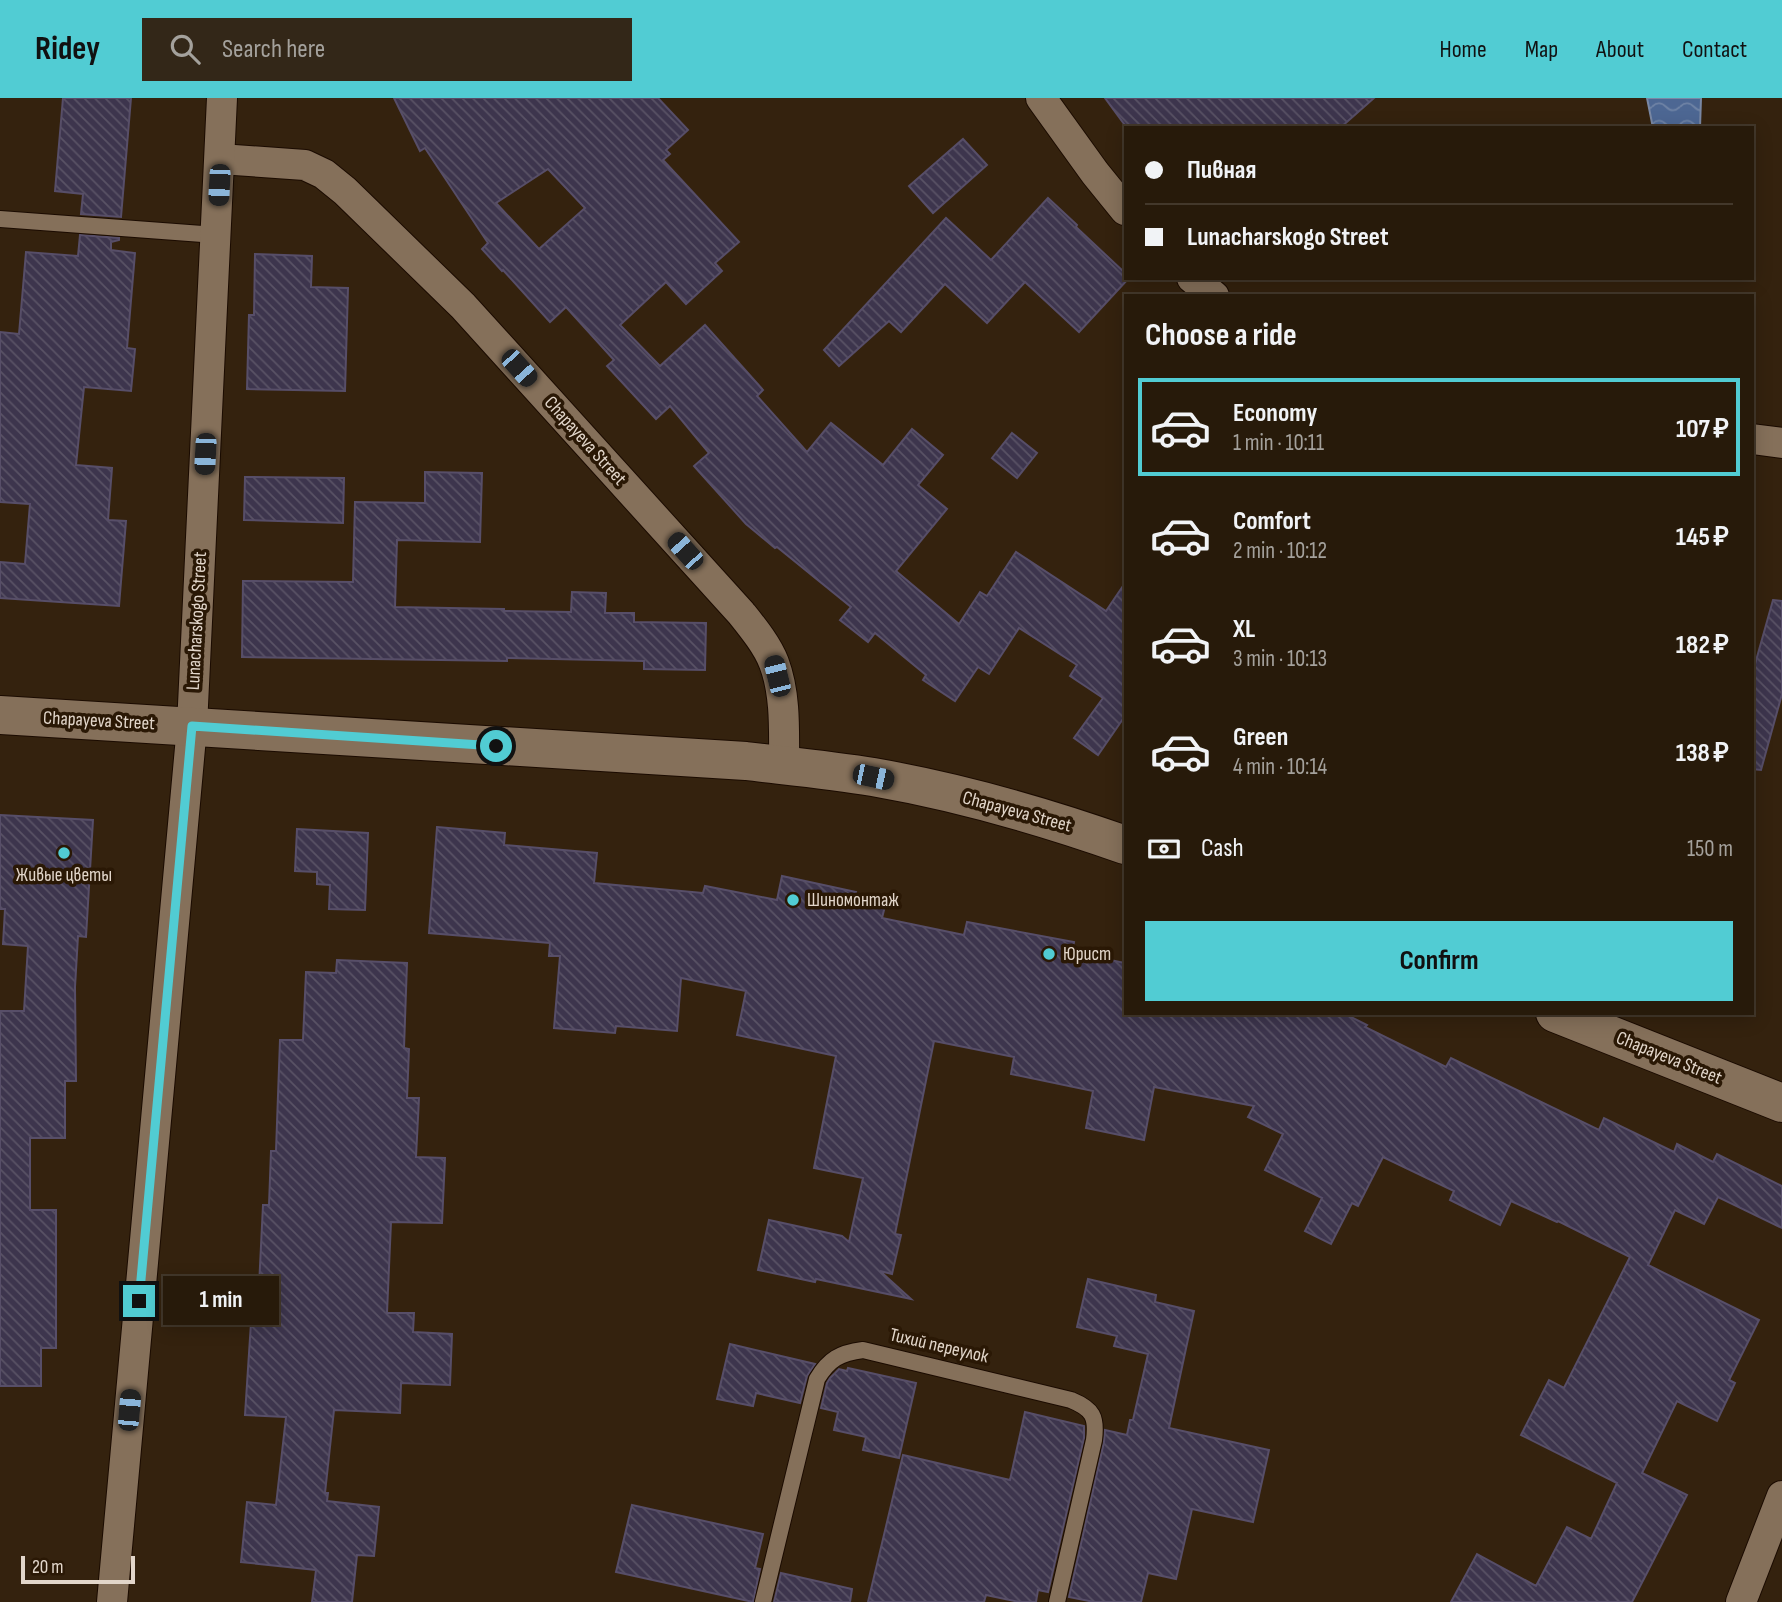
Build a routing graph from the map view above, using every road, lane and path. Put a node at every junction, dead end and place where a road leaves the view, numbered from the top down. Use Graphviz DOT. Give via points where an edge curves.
graph roads {
  1 [pos="222,98"];
  2 [pos="1041,98"];
  3 [pos="220,159"];
  4 [pos="1124,209"];
  5 [pos="0,219"];
  6 [pos="216,235"];
  7 [pos="1194,280"];
  8 [pos="1212,294"];
  9 [pos="1754,439"];
  10 [pos="1782,443"];
  11 [pos="0,715"];
  12 [pos="192,726"];
  13 [pos="784,765"];
  14 [pos="1124,845"];
  15 [pos="1560,1015"];
  16 [pos="1782,1104"];
  17 [pos="1782,1496"];
  18 [pos="111,1602"];
  19 [pos="763,1602"];
  20 [pos="1057,1602"];
  21 [pos="1741,1602"];
  1 -- 3 [label="street, Lunacharskogo Street"];
  2 -- 4 [label="street"];
  3 -- 6 [label="street, Lunacharskogo Street"];
  3 -- 13 [label="street, Chapayeva Street" via="305,165 324,174 463,306 760,637 774,662 781,690"];
  5 -- 6 [label="lane"];
  6 -- 12 [label="street, Lunacharskogo Street"];
  7 -- 8 [label="street"];
  9 -- 10 [label="street"];
  11 -- 12 [label="street, Chapayeva Street"];
  12 -- 13 [label="street, Chapayeva Street"];
  12 -- 18 [label="street, Lunacharskogo Street"];
  13 -- 14 [label="street, Chapayeva Street" via="873,777 996,804"];
  15 -- 16 [label="street, Chapayeva Street"];
  17 -- 21 [label="street"];
  19 -- 20 [label="lane, Тихий переулок" via="817,1379 835,1358 863,1350 1071,1399 1088,1410 1096,1428"];
}
